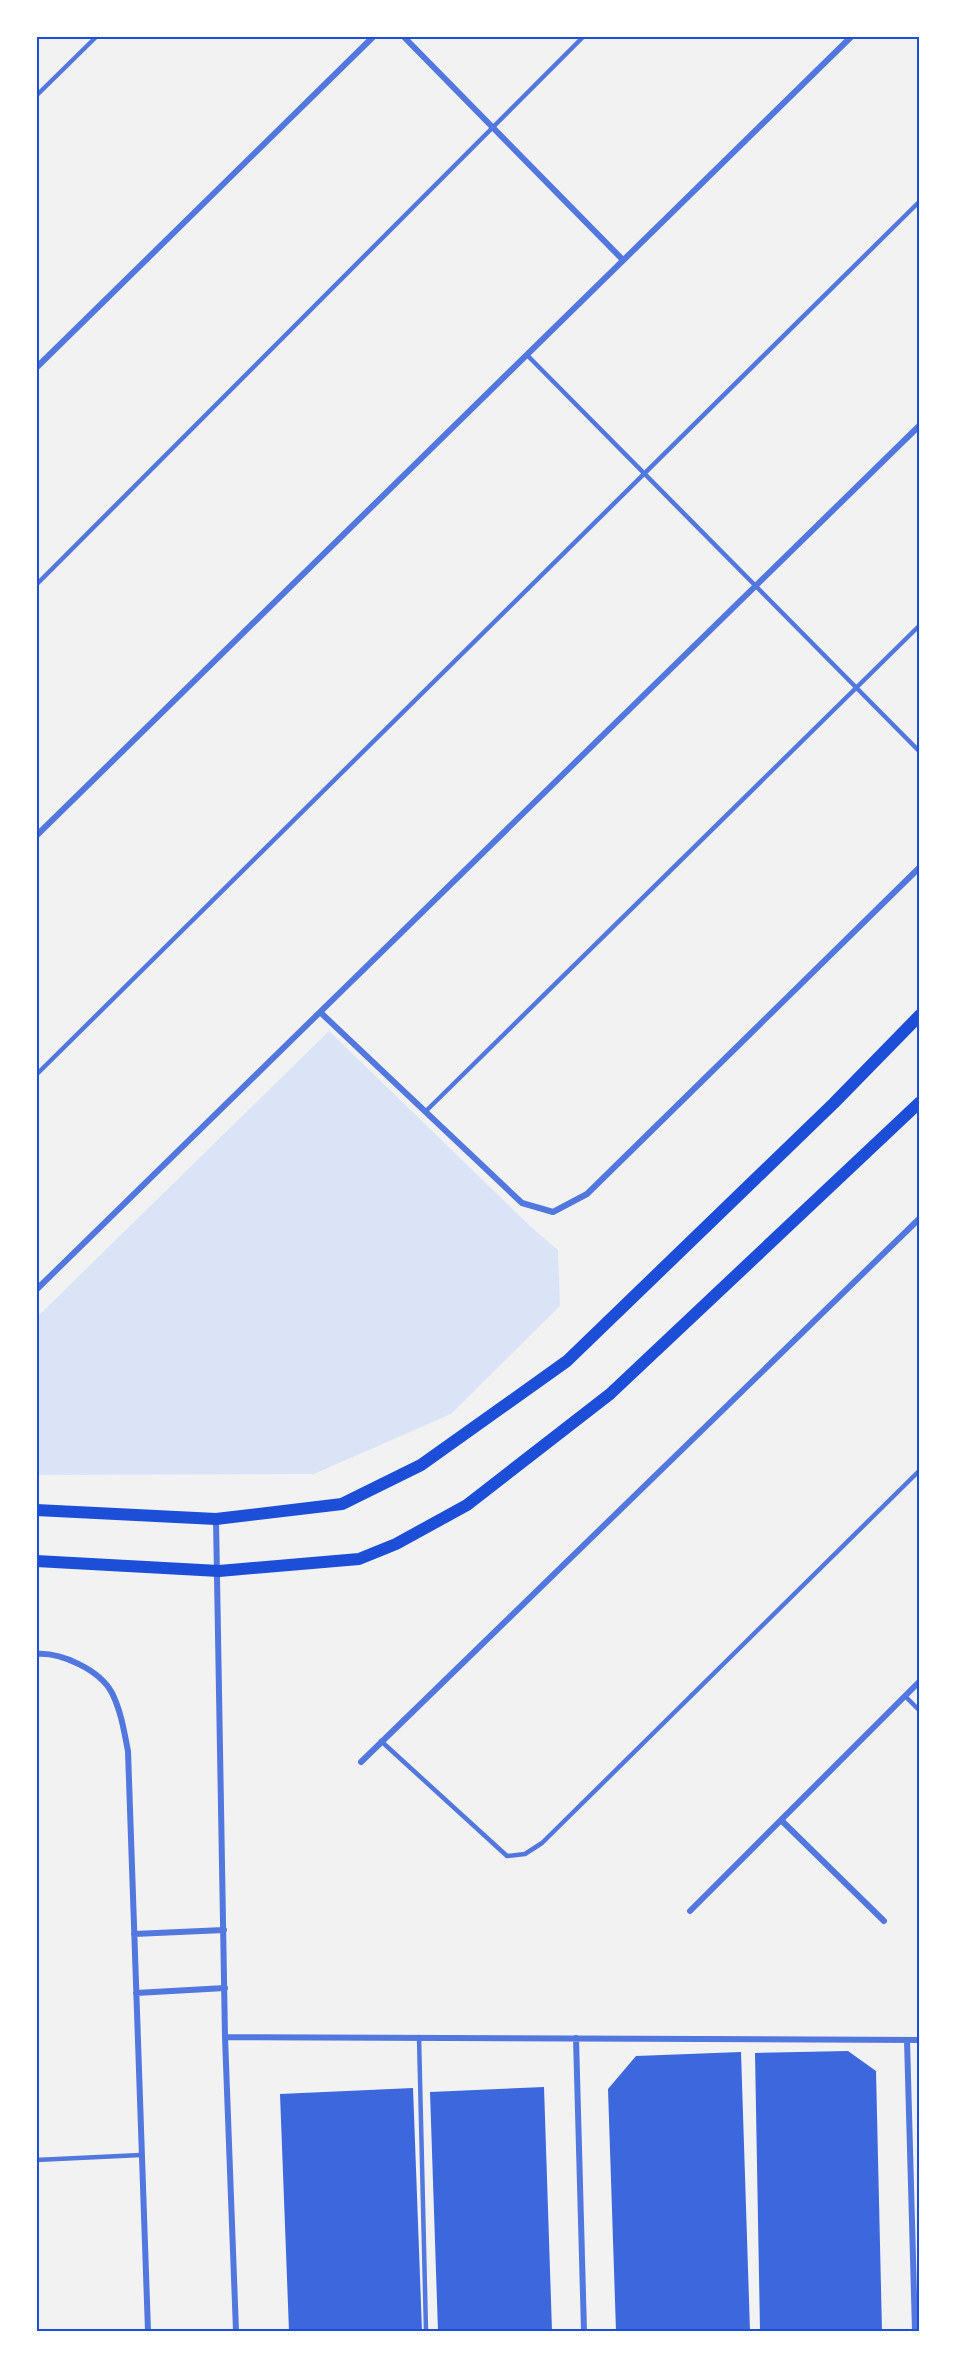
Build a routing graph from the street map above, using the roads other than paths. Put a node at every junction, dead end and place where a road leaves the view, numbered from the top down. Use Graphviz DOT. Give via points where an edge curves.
graph roads {
  1 [pos="98,36"];
  2 [pos="374,36"];
  3 [pos="403,36"];
  4 [pos="584,36"];
  5 [pos="852,36"];
  6 [pos="36,96"];
  7 [pos="493,128"];
  8 [pos="920,201"];
  9 [pos="623,260"];
  10 [pos="527,355"];
  11 [pos="36,368"];
  12 [pos="920,426"];
  13 [pos="644,474"];
  14 [pos="36,585"];
  15 [pos="755,586"];
  16 [pos="920,625"];
  17 [pos="856,688"];
  18 [pos="920,752"];
  19 [pos="36,836"];
  20 [pos="920,867"];
  21 [pos="320,1012"];
  22 [pos="918,1021"];
  23 [pos="36,1075"];
  24 [pos="920,1102"];
  25 [pos="426,1111"];
  26 [pos="920,1218"];
  27 [pos="36,1290"];
  28 [pos="920,1470"];
  29 [pos="36,1510"];
  30 [pos="216,1519"];
  31 [pos="36,1561"];
  32 [pos="219,1571"];
  33 [pos="36,1654"];
  34 [pos="920,1682"];
  35 [pos="905,1696"];
  36 [pos="920,1710"];
  37 [pos="381,1741"];
  38 [pos="361,1762"];
  39 [pos="781,1820"];
  40 [pos="690,1911"];
  41 [pos="884,1921"];
  42 [pos="224,1930"];
  43 [pos="135,1934"];
  44 [pos="225,1988"];
  45 [pos="136,1993"];
  46 [pos="225,2037"];
  47 [pos="419,2037"];
  48 [pos="576,2038"];
  49 [pos="907,2040"];
  50 [pos="920,2040"];
  51 [pos="141,2155"];
  52 [pos="36,2160"];
  53 [pos="148,2331"];
  54 [pos="236,2331"];
  55 [pos="426,2331"];
  56 [pos="584,2331"];
  57 [pos="915,2331"];
  1 -- 6 [label="lane"];
  2 -- 11 [label="street"];
  3 -- 7 [label="street"];
  4 -- 7 [label="lane"];
  5 -- 9 [label="street"];
  7 -- 9 [label="street"];
  7 -- 14 [label="lane"];
  8 -- 13 [label="lane"];
  9 -- 10 [label="street"];
  10 -- 13 [label="lane"];
  10 -- 19 [label="street"];
  12 -- 15 [label="street"];
  13 -- 15 [label="lane"];
  13 -- 23 [label="lane"];
  15 -- 17 [label="lane"];
  15 -- 21 [label="street"];
  16 -- 17 [label="lane"];
  17 -- 18 [label="lane"];
  17 -- 25 [label="lane"];
  20 -- 25 [label="street" via="587,1194 553,1212 522,1203"];
  21 -- 25 [label="street"];
  21 -- 27 [label="street"];
  22 -- 30 [label="main road" via="567,1361 421,1466 342,1504"];
  24 -- 32 [label="main road" via="610,1394 467,1505 396,1544 359,1559"];
  26 -- 37 [label="street"];
  28 -- 37 [label="lane" via="542,1844 525,1854 507,1856 494,1846"];
  29 -- 30 [label="main road"];
  30 -- 32 [label="street"];
  31 -- 32 [label="main road"];
  32 -- 42 [label="street"];
  33 -- 43 [label="street" via="69,1660 92,1673 111,1691 122,1720 128,1751"];
  34 -- 35 [label="street"];
  35 -- 36 [label="lane"];
  35 -- 39 [label="street"];
  37 -- 38 [label="street"];
  39 -- 40 [label="street"];
  39 -- 41 [label="street"];
  42 -- 43 [label="street"];
  42 -- 44 [label="street"];
  43 -- 45 [label="street"];
  44 -- 45 [label="street"];
  44 -- 46 [label="street"];
  45 -- 51 [label="street"];
  46 -- 47 [label="street"];
  46 -- 54 [label="street"];
  47 -- 48 [label="street"];
  47 -- 55 [label="lane"];
  48 -- 49 [label="street"];
  48 -- 56 [label="street"];
  49 -- 50 [label="street"];
  49 -- 57 [label="street"];
  51 -- 52 [label="lane"];
  51 -- 53 [label="street"];
}
